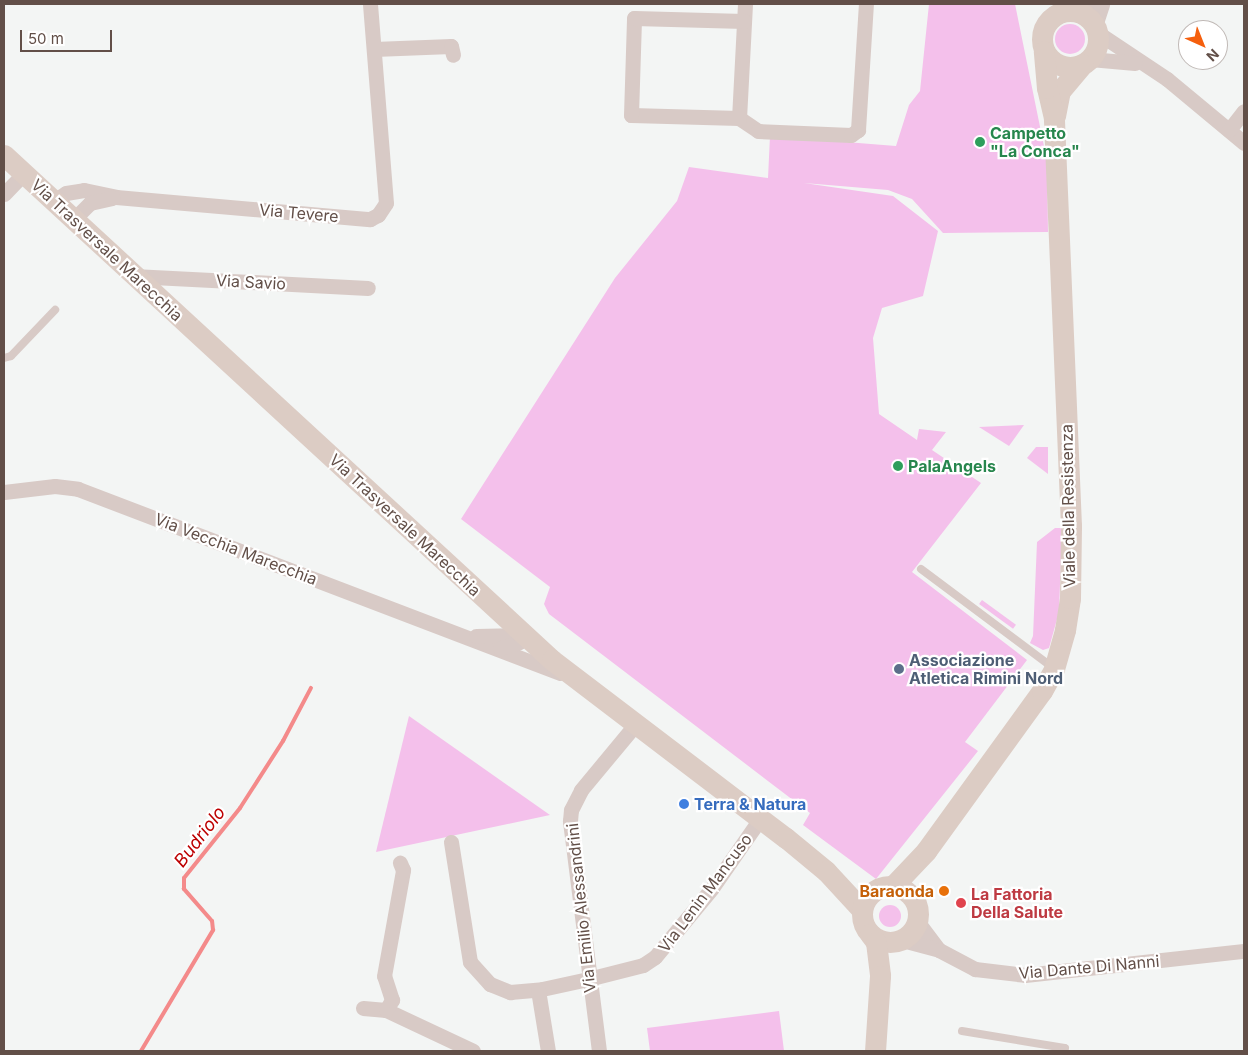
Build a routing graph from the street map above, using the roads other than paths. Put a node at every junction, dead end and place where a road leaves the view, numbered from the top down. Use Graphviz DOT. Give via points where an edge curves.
graph roads {
  1 [pos="370,4"];
  2 [pos="745,4"];
  3 [pos="866,4"];
  4 [pos="1040,4"];
  5 [pos="1102,4"];
  6 [pos="1073,8"];
  7 [pos="744,21"];
  8 [pos="1045,25"];
  9 [pos="1096,29"];
  10 [pos="374,49"];
  11 [pos="452,50"];
  12 [pos="1044,51"];
  13 [pos="1086,62"];
  14 [pos="1144,65"];
  15 [pos="1244,111"];
  16 [pos="1054,118"];
  17 [pos="742,121"];
  18 [pos="1229,130"];
  19 [pos="1244,143"];
  20 [pos="4,155"];
  21 [pos="24,174"];
  22 [pos="4,194"];
  23 [pos="116,197"];
  24 [pos="54,201"];
  25 [pos="73,220"];
  26 [pos="133,276"];
  27 [pos="368,288"];
  28 [pos="55,310"];
  29 [pos="4,358"];
  30 [pos="4,492"];
  31 [pos="921,569"];
  32 [pos="488,602"];
  33 [pos="524,635"];
  34 [pos="470,636"];
  35 [pos="500,648"];
  36 [pos="1054,669"];
  37 [pos="579,681"];
  38 [pos="635,725"];
  39 [pos="760,819"];
  40 [pos="451,842"];
  41 [pos="926,851"];
  42 [pos="400,863"];
  43 [pos="826,870"];
  44 [pos="885,888"];
  45 [pos="913,899"];
  46 [pos="862,910"];
  47 [pos="917,921"];
  48 [pos="870,934"];
  49 [pos="898,941"];
  50 [pos="939,950"];
  51 [pos="1244,951"];
  52 [pos="588,979"];
  53 [pos="881,989"];
  54 [pos="538,990"];
  55 [pos="363,1008"];
  56 [pos="386,1010"];
  57 [pos="962,1031"];
  58 [pos="473,1051"];
  59 [pos="548,1051"];
  60 [pos="599,1051"];
  61 [pos="875,1051"];
  62 [pos="1064,1051"];
  1 -- 10 [label="street, Via Tevere"];
  2 -- 7 [label="street"];
  3 -- 17 [label="street" via="858,130 852,135 758,131"];
  4 -- 8 [label="street, Viale della Resistenza"];
  5 -- 9 [label="street"];
  6 -- 8 [label="street"];
  6 -- 9 [label="street"];
  7 -- 17 [label="street"];
  7 -- 17 [label="street" via="634,18 631,115"];
  8 -- 12 [label="street, Viale della Resistenza" via="1042,33"];
  9 -- 13 [label="street, Viale della Resistenza" via="1098,42"];
  9 -- 14 [label="street"];
  10 -- 11 [label="street"];
  10 -- 23 [label="street, Via Tevere" via="386,203 378,215 370,219"];
  12 -- 13 [label="street" via="1056,64 1074,67"];
  12 -- 16 [label="street, Viale della Resistenza" via="1046,88"];
  13 -- 14 [label="street" via="1118,59"];
  13 -- 16 [label="street, Viale della Resistenza" via="1060,91"];
  14 -- 18 [label="street" via="1167,79"];
  15 -- 18 [label="street"];
  16 -- 36 [label="street, Viale della Resistenza" via="1072,563 1065,630"];
  18 -- 19 [label="street"];
  20 -- 21 [label="street, Via Trasversale Marecchia"];
  21 -- 22 [label="street"];
  21 -- 24 [label="street, Via Trasversale Marecchia"];
  23 -- 24 [label="street, Via Tevere" via="84,190 66,193"];
  23 -- 25 [label="street" via="90,203"];
  24 -- 25 [label="street, Via Trasversale Marecchia"];
  25 -- 26 [label="street, Via Trasversale Marecchia"];
  26 -- 27 [label="street, Via Savio"];
  26 -- 32 [label="street, Via Trasversale Marecchia"];
  28 -- 29 [label="lane" via="11,356"];
  30 -- 34 [label="street, Via Vecchia Marecchia" via="55,486 78,489"];
  31 -- 36 [label="lane"];
  32 -- 33 [label="street, Via Trasversale Marecchia"];
  32 -- 34 [label="street" via="493,610 490,626"];
  33 -- 34 [label="street, Via Vecchia Marecchia"];
  33 -- 35 [label="street" via="519,642"];
  33 -- 37 [label="street, Via Trasversale Marecchia"];
  34 -- 35 [label="street, Via Vecchia Marecchia"];
  35 -- 37 [label="street, Via Vecchia Marecchia"];
  36 -- 41 [label="street, Viale della Resistenza" via="1013,733"];
  37 -- 38 [label="street, Via Trasversale Marecchia"];
  38 -- 39 [label="street, Via Trasversale Marecchia"];
  38 -- 52 [label="street, Via Emilio Alessandrini" via="590,778 571,810"];
  39 -- 43 [label="street, Via Trasversale Marecchia"];
  39 -- 52 [label="street, Via Lenin Mancuso" via="663,950 643,965"];
  40 -- 54 [label="street, Via Lenin Mancuso" via="470,962 490,984 502,991"];
  41 -- 44 [label="street, Viale della Resistenza"];
  41 -- 45 [label="street, Viale della Resistenza"];
  42 -- 56 [label="street" via="403,870 385,972 392,1000"];
  43 -- 44 [label="street, Via Trasversale Marecchia"];
  43 -- 46 [label="street, Via Trasversale Marecchia"];
  44 -- 45 [label="street" via="908,893"];
  44 -- 46 [label="street" via="870,894"];
  45 -- 47 [label="street"];
  46 -- 48 [label="street" via="865,927"];
  47 -- 49 [label="street" via="914,929"];
  47 -- 50 [label="street, Via Dante Di Nanni"];
  48 -- 49 [label="street" via="886,942"];
  48 -- 53 [label="street" via="876,942"];
  49 -- 50 [label="street, Via Dante Di Nanni"];
  49 -- 53 [label="street"];
  50 -- 51 [label="street, Via Dante Di Nanni" via="975,968 1025,975"];
  52 -- 54 [label="street, Via Lenin Mancuso"];
  52 -- 60 [label="street, Via Emilio Alessandrini"];
  53 -- 61 [label="street"];
  54 -- 59 [label="street"];
  55 -- 56 [label="street"];
  56 -- 58 [label="street"];
  57 -- 62 [label="lane" via="1065,1048"];
}
